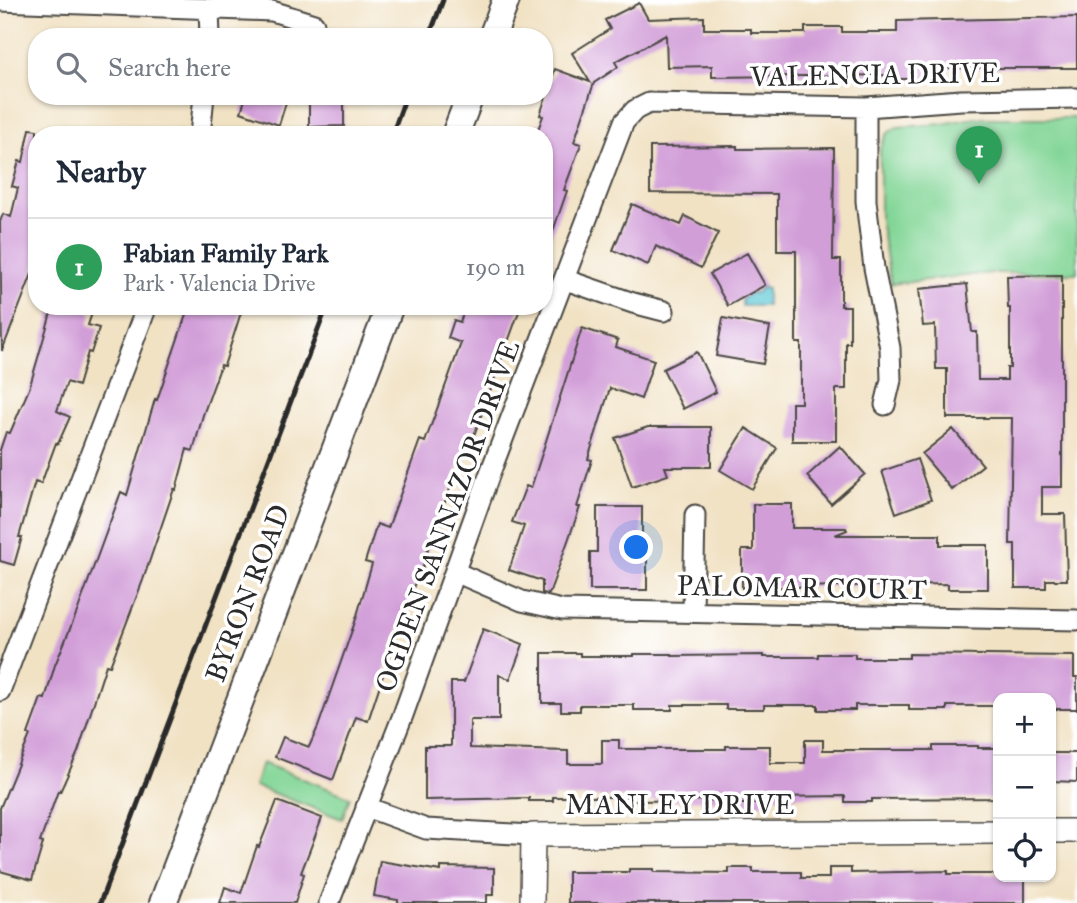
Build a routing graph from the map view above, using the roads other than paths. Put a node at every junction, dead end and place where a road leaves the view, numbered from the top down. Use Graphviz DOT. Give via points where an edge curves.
graph roads {
  1 [pos="506,0"];
  2 [pos="0,1"];
  3 [pos="209,9"];
  4 [pos="314,24"];
  5 [pos="210,28"];
  6 [pos="495,28"];
  7 [pos="1077,98"];
  8 [pos="674,104"];
  9 [pos="203,105"];
  10 [pos="467,105"];
  11 [pos="866,107"];
  12 [pos="201,126"];
  13 [pos="458,126"];
  14 [pos="566,280"];
  15 [pos="664,311"];
  16 [pos="553,313"];
  17 [pos="144,315"];
  18 [pos="387,315"];
  19 [pos="552,315"];
  20 [pos="885,405"];
  21 [pos="695,515"];
  22 [pos="455,572"];
  23 [pos="693,612"];
  24 [pos="1077,620"];
  25 [pos="0,690"];
  26 [pos="366,807"];
  27 [pos="1056,831"];
  28 [pos="1077,831"];
  29 [pos="993,832"];
  30 [pos="533,835"];
  31 [pos="163,903"];
  32 [pos="329,903"];
  33 [pos="533,903"];
  1 -- 6 [label="main road"];
  2 -- 3 [label="street"];
  3 -- 4 [label="street" via="272,12"];
  3 -- 5 [label="street"];
  7 -- 11 [label="street, VALENCIA DRIVE"];
  8 -- 11 [label="street, VALENCIA DRIVE"];
  8 -- 14 [label="street, OGDEN SANNAZOR DRIVE" via="649,103 624,122"];
  9 -- 12 [label="street"];
  10 -- 13 [label="main road"];
  11 -- 20 [label="street" via="866,201 890,348 891,380"];
  14 -- 15 [label="street"];
  14 -- 16 [label="street, OGDEN SANNAZOR DRIVE"];
  17 -- 25 [label="street"];
  18 -- 31 [label="main road, BYRON ROAD"];
  19 -- 22 [label="street, OGDEN SANNAZOR DRIVE"];
  21 -- 23 [label="street"];
  22 -- 23 [label="street, PALOMAR COURT" via="522,601 562,610"];
  22 -- 26 [label="street, OGDEN SANNAZOR DRIVE"];
  23 -- 24 [label="street, PALOMAR COURT"];
  26 -- 30 [label="street, MANLEY DRIVE" via="426,829"];
  26 -- 32 [label="street, OGDEN SANNAZOR DRIVE"];
  27 -- 28 [label="street"];
  29 -- 30 [label="street, MANLEY DRIVE"];
  30 -- 33 [label="street"];
}
